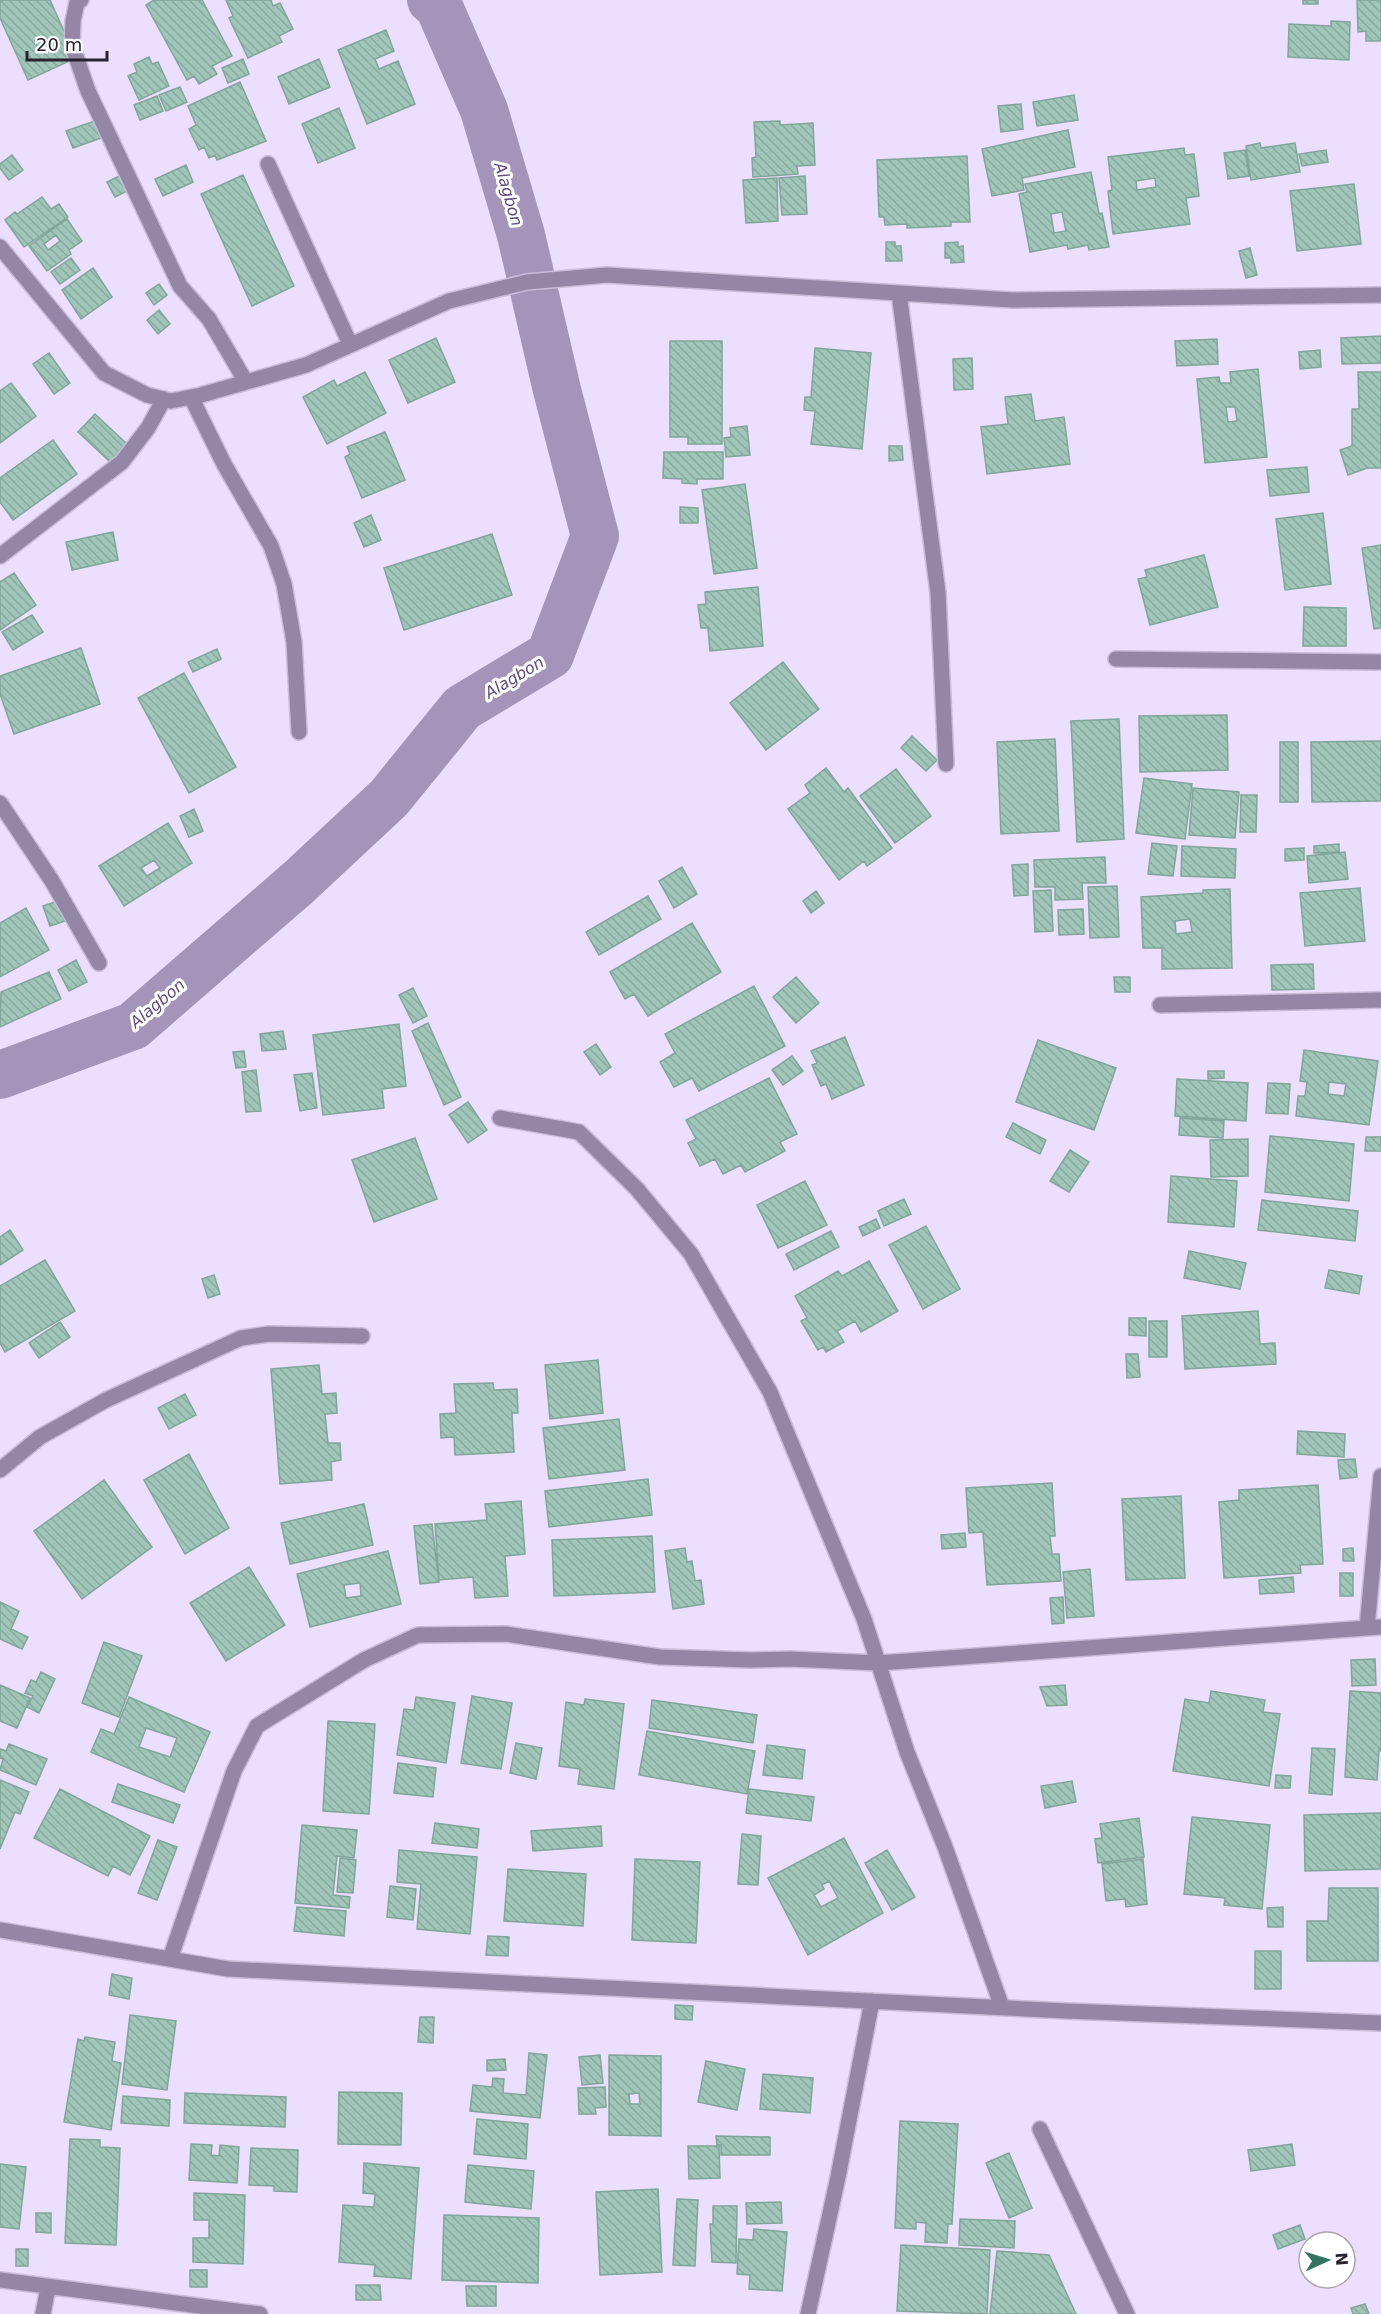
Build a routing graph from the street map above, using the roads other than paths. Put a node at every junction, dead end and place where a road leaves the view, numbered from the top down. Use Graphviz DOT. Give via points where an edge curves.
graph roads {
  1 [pos="81,0"];
  2 [pos="268,164"];
  3 [pos="0,247"];
  4 [pos="899,293"];
  5 [pos="1381,295"];
  6 [pos="350,344"];
  7 [pos="246,382"];
  8 [pos="191,397"];
  9 [pos="164,399"];
  10 [pos="0,556"];
  11 [pos="1116,659"];
  12 [pos="1381,662"];
  13 [pos="299,732"];
  14 [pos="946,764"];
  15 [pos="0,802"];
  16 [pos="99,963"];
  17 [pos="1381,1000"];
  18 [pos="1160,1005"];
  19 [pos="500,1118"];
  20 [pos="362,1336"];
  21 [pos="0,1470"];
  22 [pos="1381,1476"];
  23 [pos="1374,1627"];
  24 [pos="878,1663"];
  25 [pos="0,1930"];
  26 [pos="170,1959"];
  27 [pos="872,2001"];
  28 [pos="1002,2007"];
  29 [pos="1381,2023"];
  30 [pos="1040,2129"];
  31 [pos="0,2280"];
  32 [pos="48,2286"];
  33 [pos="43,2314"];
  34 [pos="260,2314"];
  35 [pos="808,2314"];
  36 [pos="1127,2314"];
  1 -- 7 [label="street" via="77,2 73,21 72,45 88,91 180,286 209,319"];
  2 -- 6 [label="street"];
  3 -- 9 [label="street" via="104,373 147,395"];
  4 -- 5 [label="street" via="1011,300"];
  4 -- 6 [label="street" via="606,275 527,282 449,301"];
  4 -- 14 [label="street" via="938,593"];
  6 -- 7 [label="street" via="306,365"];
  7 -- 8 [label="street"];
  8 -- 9 [label="street"];
  8 -- 13 [label="street" via="271,546 284,584 294,642"];
  9 -- 10 [label="street" via="122,462"];
  11 -- 12 [label="street"];
  15 -- 16 [label="street"];
  17 -- 18 [label="street"];
  19 -- 24 [label="street" via="579,1132 638,1189 691,1254 770,1392 835,1545"];
  20 -- 21 [label="street" via="269,1334 241,1338 106,1400 40,1437"];
  22 -- 23 [label="street"];
  23 -- 24 [label="street"];
  24 -- 26 [label="street" via="660,1657 506,1634 418,1635 364,1660 257,1726 234,1771"];
  24 -- 28 [label="street"];
  25 -- 26 [label="street"];
  26 -- 27 [label="street" via="228,1969"];
  27 -- 28 [label="street"];
  27 -- 35 [label="street"];
  28 -- 29 [label="street"];
  30 -- 36 [label="street"];
  31 -- 32 [label="street"];
  32 -- 33 [label="street"];
  32 -- 34 [label="street"];
}
